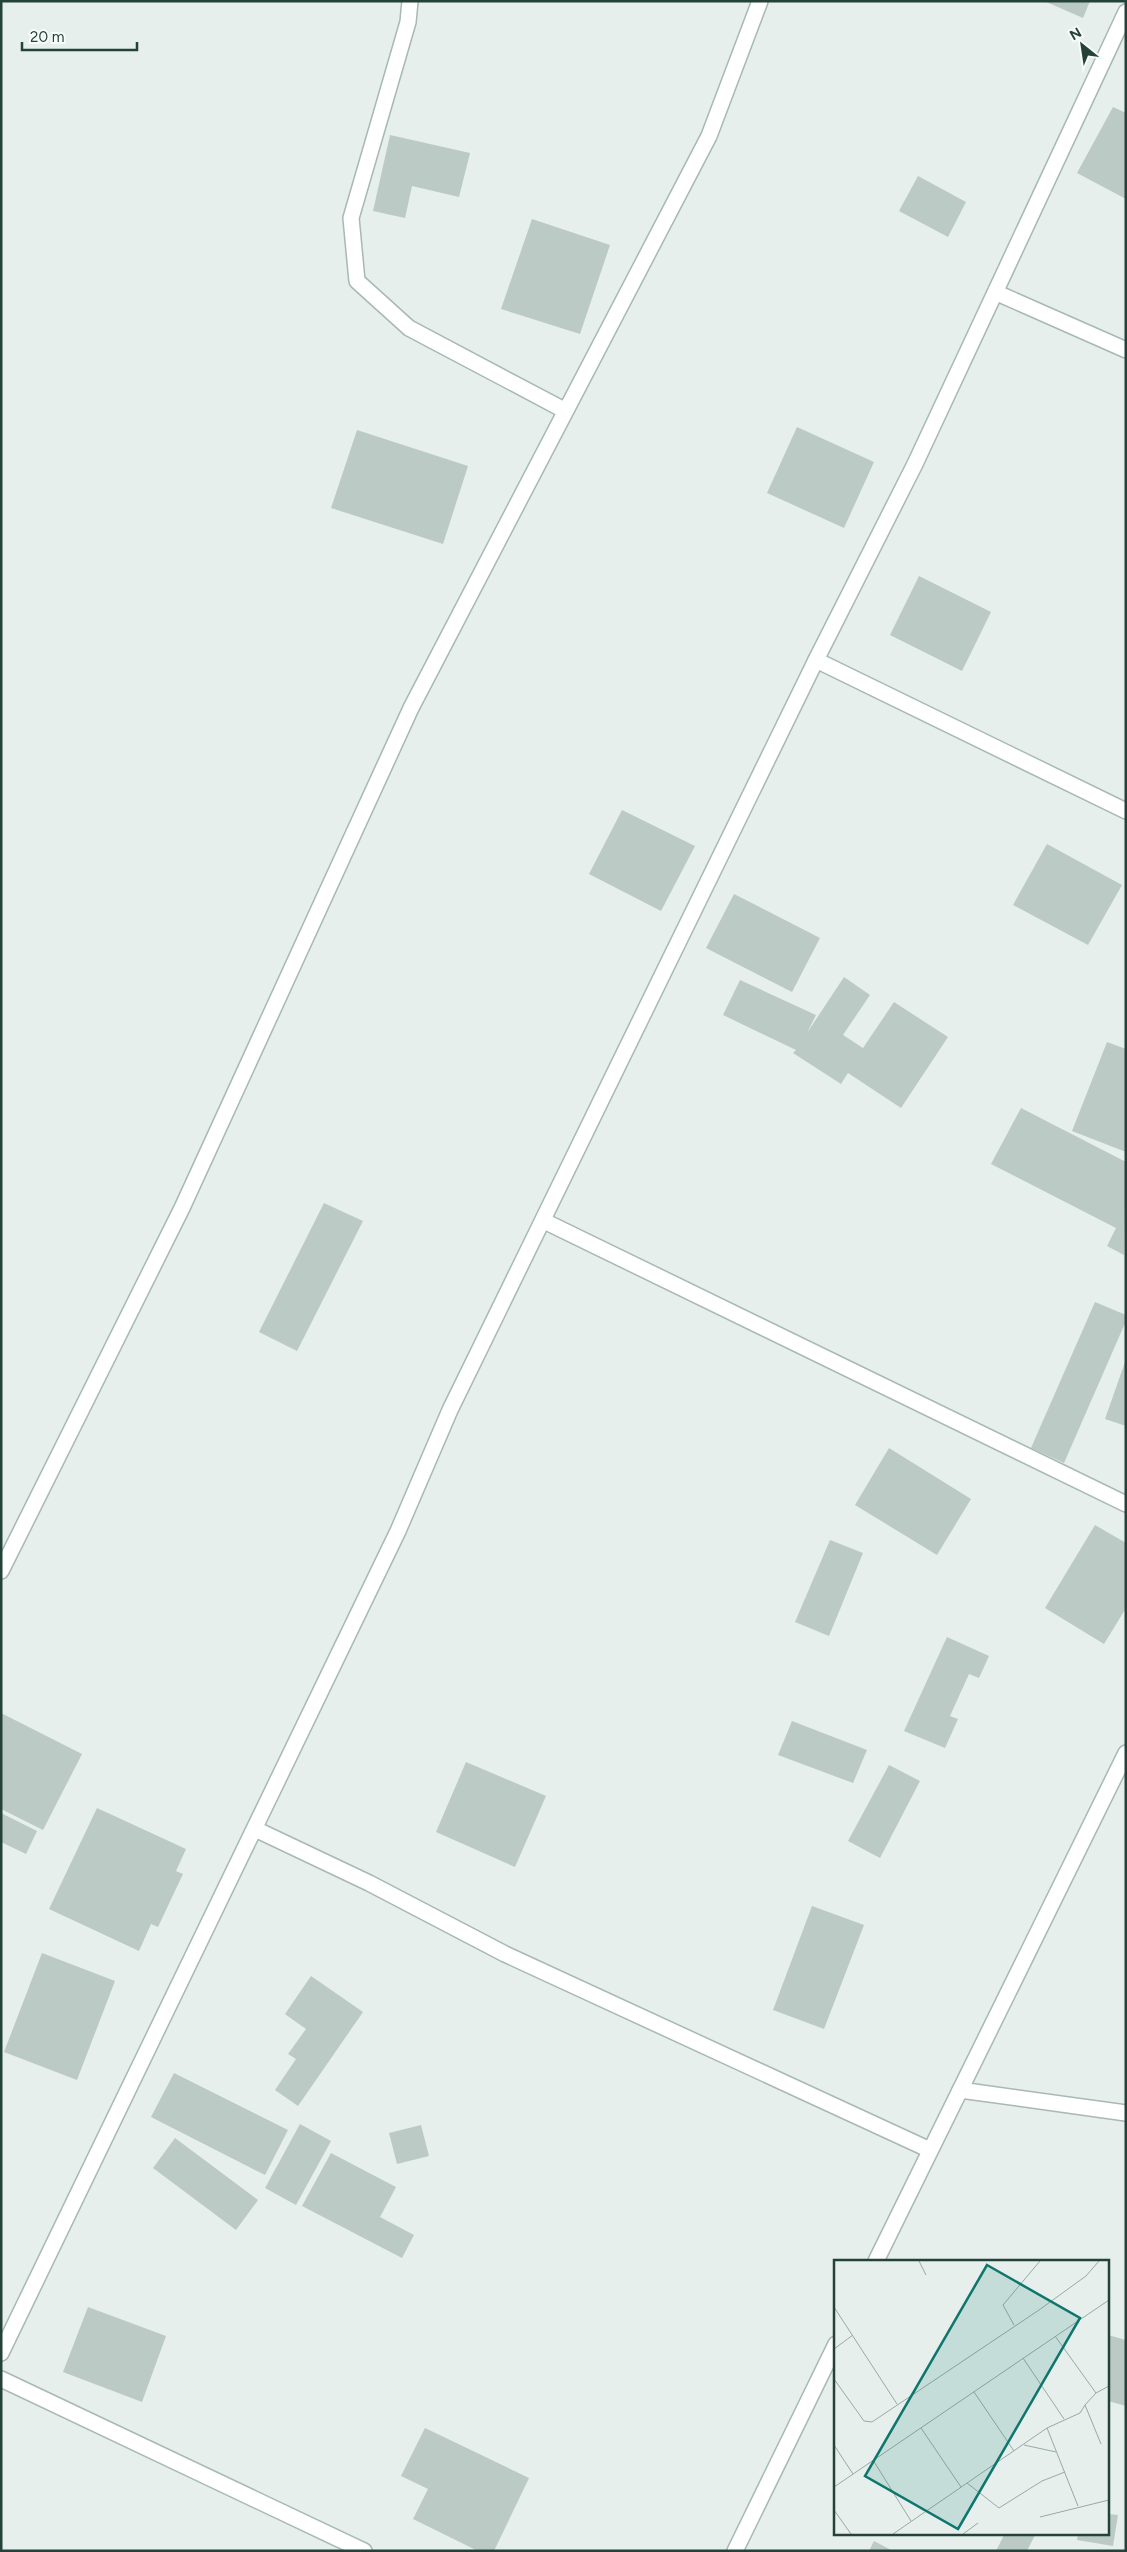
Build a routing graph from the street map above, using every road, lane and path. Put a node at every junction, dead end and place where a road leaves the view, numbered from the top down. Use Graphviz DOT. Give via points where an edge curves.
graph roads {
  1 [pos="410,1"];
  2 [pos="760,1"];
  3 [pos="1126,12"];
  4 [pos="996,293"];
  5 [pos="1126,350"];
  6 [pos="564,410"];
  7 [pos="816,660"];
  8 [pos="1126,811"];
  9 [pos="544,1221"];
  10 [pos="1126,1504"];
  11 [pos="1,1571"];
  12 [pos="1126,1753"];
  13 [pos="255,1829"];
  14 [pos="960,2090"];
  15 [pos="1126,2113"];
  16 [pos="930,2150"];
  17 [pos="876,2260"];
  18 [pos="834,2348"];
  19 [pos="1,2353"];
  20 [pos="1,2379"];
  21 [pos="364,2551"];
  22 [pos="735,2551"];
  1 -- 6 [label="street" via="408,22 351,218 356,281 409,328"];
  2 -- 6 [label="street" via="709,136"];
  3 -- 4 [label="street"];
  4 -- 5 [label="street"];
  4 -- 7 [label="street" via="915,464"];
  6 -- 11 [label="street" via="411,708 182,1208"];
  7 -- 8 [label="street"];
  7 -- 9 [label="street"];
  9 -- 10 [label="street"];
  9 -- 13 [label="street" via="450,1410 398,1532"];
  12 -- 14 [label="street"];
  13 -- 16 [label="street" via="369,1883 505,1954"];
  13 -- 19 [label="street"];
  14 -- 15 [label="street"];
  14 -- 16 [label="street"];
  16 -- 17 [label="street"];
  18 -- 22 [label="street"];
  20 -- 21 [label="street"];
}
